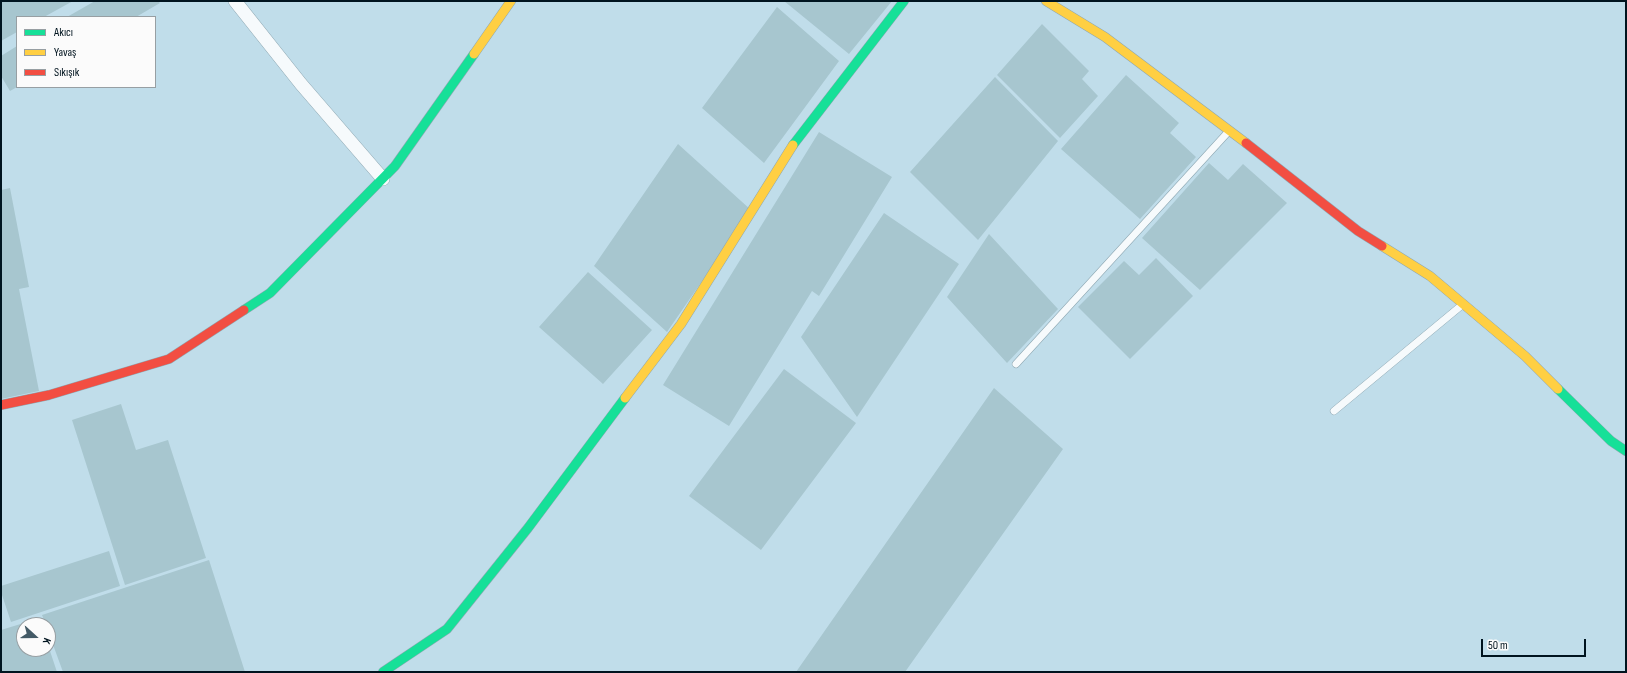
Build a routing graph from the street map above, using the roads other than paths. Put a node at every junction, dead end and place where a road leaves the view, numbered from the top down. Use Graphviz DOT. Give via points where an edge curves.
graph roads {
  1 [pos="235,1"];
  2 [pos="511,1"];
  3 [pos="904,1"];
  4 [pos="1046,1"];
  5 [pos="1230,130"];
  6 [pos="383,179"];
  7 [pos="1463,304"];
  8 [pos="1016,364"];
  9 [pos="1,405"];
  10 [pos="1334,411"];
  11 [pos="1626,451"];
  12 [pos="383,672"];
  1 -- 6 [label="street"];
  2 -- 6 [label="street" via="395,166"];
  3 -- 12 [label="street" via="794,143 681,324 528,528 447,629"];
  4 -- 5 [label="street" via="1105,37"];
  5 -- 7 [label="street" via="1358,231 1430,276"];
  5 -- 8 [label="lane"];
  6 -- 9 [label="street" via="270,293 169,359 49,395"];
  7 -- 10 [label="lane"];
  7 -- 11 [label="street" via="1525,356 1611,441"];
}
